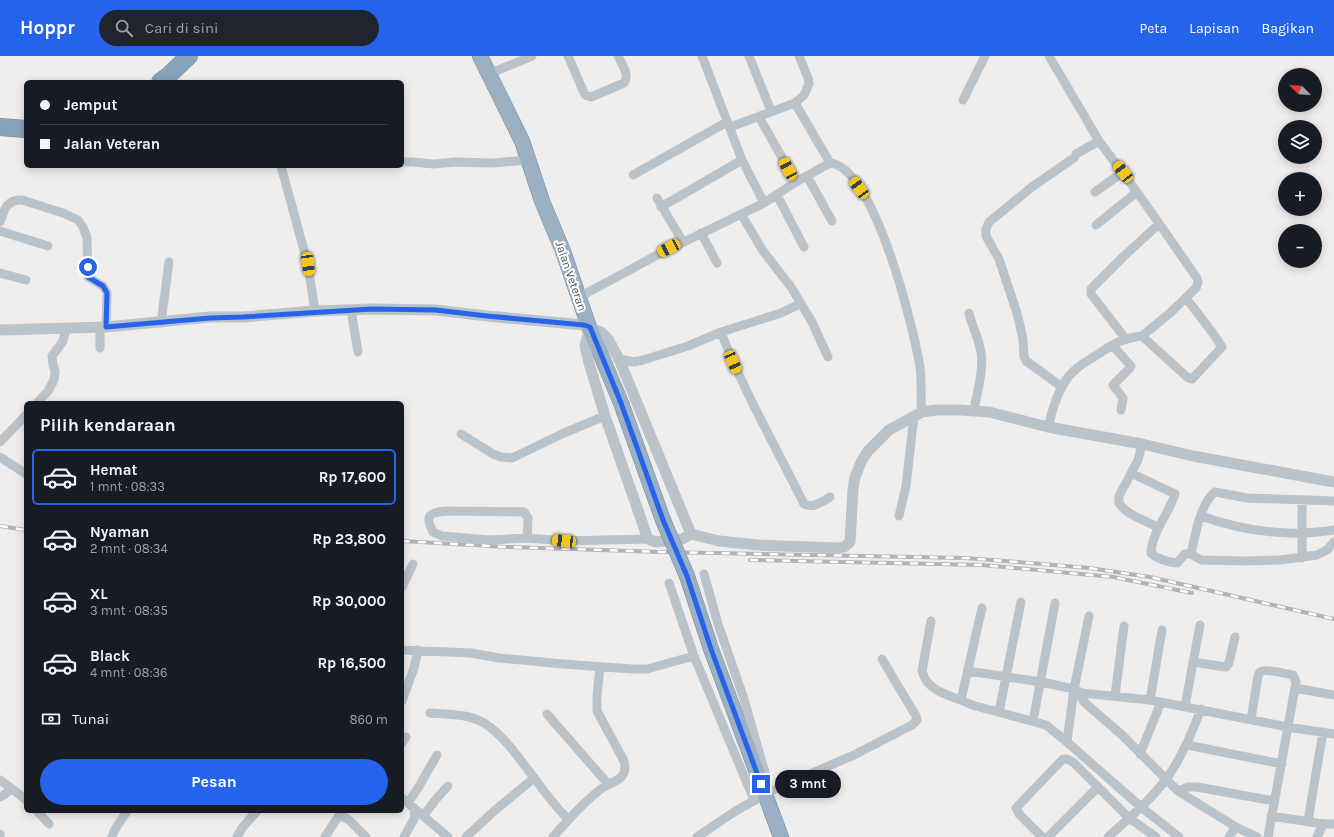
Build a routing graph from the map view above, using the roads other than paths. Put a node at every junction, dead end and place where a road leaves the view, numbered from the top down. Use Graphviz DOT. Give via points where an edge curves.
graph roads {
  1 [pos="189,56"];
  2 [pos="203,56"];
  3 [pos="480,56"];
  4 [pos="532,56"];
  5 [pos="568,56"];
  6 [pos="618,56"];
  7 [pos="702,56"];
  8 [pos="748,56"];
  9 [pos="799,56"];
  10 [pos="985,56"];
  11 [pos="1049,56"];
  12 [pos="489,74"];
  13 [pos="163,80"];
  14 [pos="179,80"];
  15 [pos="963,100"];
  16 [pos="795,103"];
  17 [pos="771,111"];
  18 [pos="759,117"];
  19 [pos="729,124"];
  20 [pos="0,127"];
  21 [pos="24,129"];
  22 [pos="0,136"];
  23 [pos="24,137"];
  24 [pos="1099,141"];
  25 [pos="528,160"];
  26 [pos="742,160"];
  27 [pos="404,162"];
  28 [pos="830,164"];
  29 [pos="282,168"];
  30 [pos="1123,172"];
  31 [pos="632,175"];
  32 [pos="806,176"];
  33 [pos="796,182"];
  34 [pos="1095,192"];
  35 [pos="1137,192"];
  36 [pos="777,195"];
  37 [pos="657,198"];
  38 [pos="764,203"];
  39 [pos="661,207"];
  40 [pos="741,214"];
  41 [pos="832,221"];
  42 [pos="0,222"];
  43 [pos="1159,224"];
  44 [pos="1096,225"];
  45 [pos="0,231"];
  46 [pos="701,233"];
  47 [pos="683,242"];
  48 [pos="48,246"];
  49 [pos="804,247"];
  50 [pos="170,262"];
  51 [pos="717,263"];
  52 [pos="0,273"];
  53 [pos="26,280"];
  54 [pos="579,297"];
  55 [pos="1186,298"];
  56 [pos="800,304"];
  57 [pos="351,310"];
  58 [pos="315,312"];
  59 [pos="969,313"];
  60 [pos="161,323"];
  61 [pos="103,327"];
  62 [pos="590,327"];
  63 [pos="66,328"];
  64 [pos="0,330"];
  65 [pos="721,332"];
  66 [pos="1142,336"];
  67 [pos="1125,338"];
  68 [pos="1112,345"];
  69 [pos="100,348"];
  70 [pos="358,352"];
  71 [pos="828,357"];
  72 [pos="619,359"];
  73 [pos="1062,387"];
  74 [pos="40,401"];
  75 [pos="974,410"];
  76 [pos="1120,410"];
  77 [pos="918,414"];
  78 [pos="605,416"];
  79 [pos="24,417"];
  80 [pos="1048,427"];
  81 [pos="461,434"];
  82 [pos="0,442"];
  83 [pos="1142,444"];
  84 [pos="0,457"];
  85 [pos="24,473"];
  86 [pos="1131,473"];
  87 [pos="1334,482"];
  88 [pos="830,497"];
  89 [pos="1302,500"];
  90 [pos="1334,501"];
  91 [pos="899,516"];
  92 [pos="1201,516"];
  93 [pos="1158,527"];
  94 [pos="1334,530"];
  95 [pos="1302,533"];
  96 [pos="691,534"];
  97 [pos="527,538"];
  98 [pos="648,539"];
  99 [pos="1334,542"];
  100 [pos="1191,554"];
  101 [pos="1302,558"];
  102 [pos="413,564"];
  103 [pos="704,574"];
  104 [pos="404,583"];
  105 [pos="669,583"];
  106 [pos="1021,602"];
  107 [pos="1056,603"];
  108 [pos="982,608"];
  109 [pos="1089,616"];
  110 [pos="931,621"];
  111 [pos="1200,625"];
  112 [pos="1124,626"];
  113 [pos="1162,630"];
  114 [pos="1235,637"];
  115 [pos="404,650"];
  116 [pos="418,650"];
  117 [pos="694,656"];
  118 [pos="882,660"];
  119 [pos="1193,662"];
  120 [pos="600,667"];
  121 [pos="968,670"];
  122 [pos="1007,677"];
  123 [pos="1041,682"];
  124 [pos="1295,688"];
  125 [pos="1078,691"];
  126 [pos="404,695"];
  127 [pos="1334,695"];
  128 [pos="1115,696"];
  129 [pos="961,700"];
  130 [pos="1150,700"];
  131 [pos="1161,702"];
  132 [pos="1185,706"];
  133 [pos="1201,709"];
  134 [pos="998,712"];
  135 [pos="430,713"];
  136 [pos="547,714"];
  137 [pos="1251,719"];
  138 [pos="1033,721"];
  139 [pos="1288,727"];
  140 [pos="1322,732"];
  141 [pos="1334,734"];
  142 [pos="1067,742"];
  143 [pos="1187,745"];
  144 [pos="1140,754"];
  145 [pos="437,755"];
  146 [pos="1282,764"];
  147 [pos="534,778"];
  148 [pos="1166,779"];
  149 [pos="0,780"];
  150 [pos="608,784"];
  151 [pos="448,786"];
  152 [pos="1098,787"];
  153 [pos="11,788"];
  154 [pos="1178,791"];
  155 [pos="763,796"];
  156 [pos="0,797"];
  157 [pos="24,798"];
  158 [pos="1274,801"];
  159 [pos="408,803"];
  160 [pos="1140,807"];
  161 [pos="39,813"];
  162 [pos="126,813"];
  163 [pos="255,813"];
  164 [pos="341,813"];
  165 [pos="424,815"];
  166 [pos="1271,816"];
  167 [pos="1129,818"];
  168 [pos="568,819"];
  169 [pos="1308,821"];
  170 [pos="49,824"];
  171 [pos="1323,824"];
  172 [pos="1334,824"];
  173 [pos="1236,827"];
  174 [pos="446,836"];
  175 [pos="112,837"];
  176 [pos="237,837"];
  177 [pos="325,837"];
  178 [pos="366,837"];
  179 [pos="404,837"];
  180 [pos="466,837"];
  181 [pos="553,837"];
  182 [pos="696,837"];
  183 [pos="781,837"];
  184 [pos="1042,837"];
  185 [pos="1048,837"];
  186 [pos="1108,837"];
  187 [pos="1156,837"];
  188 [pos="1179,837"];
  189 [pos="1229,837"];
  190 [pos="1257,837"];
  191 [pos="1268,837"];
  192 [pos="1317,837"];
  1 -- 13 [label="highway"];
  2 -- 14 [label="highway"];
  3 -- 12 [label="highway, Jalan Veteran"];
  4 -- 12 [label="street"];
  5 -- 6 [label="street" via="585,95 591,97 626,81 626,73"];
  7 -- 19 [label="street"];
  8 -- 17 [label="street"];
  9 -- 16 [label="street" via="809,84 804,95"];
  10 -- 15 [label="street"];
  11 -- 24 [label="street"];
  12 -- 25 [label="highway, Jalan Veteran" via="515,126"];
  16 -- 17 [label="street"];
  16 -- 28 [label="street"];
  17 -- 18 [label="street"];
  18 -- 19 [label="street"];
  18 -- 33 [label="street"];
  19 -- 26 [label="street"];
  19 -- 31 [label="street"];
  20 -- 21 [label="highway"];
  22 -- 23 [label="highway"];
  24 -- 30 [label="street"];
  24 -- 73 [label="street" via="1076,154 1032,187 989,222 986,229 986,236 999,259 1017,313 1024,356"];
  25 -- 27 [label="street" via="434,164"];
  25 -- 54 [label="highway, Jalan Veteran"];
  26 -- 38 [label="street"];
  26 -- 39 [label="street"];
  28 -- 32 [label="street"];
  28 -- 77 [label="street" via="846,171 859,188 887,245 915,342 921,376"];
  29 -- 58 [label="street" via="308,264"];
  30 -- 34 [label="street"];
  30 -- 35 [label="street"];
  32 -- 33 [label="street"];
  32 -- 41 [label="street"];
  33 -- 36 [label="street"];
  35 -- 43 [label="street"];
  35 -- 44 [label="street"];
  36 -- 38 [label="street"];
  36 -- 49 [label="street"];
  37 -- 39 [label="street"];
  38 -- 40 [label="street"];
  39 -- 47 [label="street"];
  40 -- 46 [label="street"];
  40 -- 56 [label="street"];
  42 -- 61 [label="street" via="7,207 15,200 63,213 78,220 87,238 88,277 103,286 107,293"];
  43 -- 55 [label="street" via="1197,278 1196,288"];
  43 -- 67 [label="street" via="1091,289 1091,294"];
  45 -- 48 [label="street"];
  46 -- 47 [label="street"];
  46 -- 51 [label="street"];
  47 -- 54 [label="street"];
  50 -- 60 [label="street"];
  52 -- 53 [label="street"];
  54 -- 62 [label="highway, Jalan Veteran"];
  55 -- 66 [label="street"];
  55 -- 66 [label="street" via="1222,346 1192,379"];
  56 -- 65 [label="street" via="781,313"];
  56 -- 71 [label="street"];
  57 -- 58 [label="street"];
  57 -- 62 [label="street" via="436,310"];
  57 -- 70 [label="street"];
  58 -- 60 [label="street"];
  59 -- 75 [label="street" via="982,358"];
  60 -- 61 [label="street"];
  61 -- 63 [label="street"];
  61 -- 69 [label="street"];
  62 -- 72 [label="street" via="608,338"];
  62 -- 78 [label="street" via="585,346"];
  62 -- 155 [label="highway, Jalan Veteran, bridge" via="621,403 663,520 687,576"];
  63 -- 64 [label="street"];
  63 -- 74 [label="street" via="63,341 52,356 54,380"];
  65 -- 72 [label="street" via="688,346 643,360 634,362"];
  65 -- 88 [label="street" via="754,406 804,504 816,505"];
  66 -- 67 [label="street"];
  67 -- 68 [label="street"];
  68 -- 73 [label="street" via="1075,369"];
  68 -- 76 [label="street" via="1131,366 1113,385 1122,397"];
  72 -- 96 [label="street"];
  73 -- 80 [label="street"];
  75 -- 77 [label="street" via="937,410"];
  75 -- 80 [label="street"];
  77 -- 91 [label="street"];
  77 -- 96 [label="street" via="884,434 862,460 853,489 850,542 844,547 758,545 719,541"];
  78 -- 81 [label="street" via="512,458 493,454"];
  78 -- 98 [label="street"];
  79 -- 82 [label="street"];
  80 -- 83 [label="street"];
  83 -- 86 [label="street"];
  83 -- 87 [label="street"];
  84 -- 85 [label="street"];
  86 -- 93 [label="street" via="1119,496 1119,503 1129,512"];
  86 -- 93 [label="street" via="1175,494"];
  89 -- 90 [label="street"];
  89 -- 92 [label="street" via="1247,498 1215,492 1205,504"];
  89 -- 95 [label="street"];
  92 -- 95 [label="street" via="1251,529 1289,534"];
  92 -- 100 [label="street"];
  93 -- 100 [label="street" via="1151,549 1153,555 1177,563 1185,554"];
  94 -- 95 [label="street"];
  95 -- 101 [label="street"];
  96 -- 98 [label="street" via="656,542"];
  97 -- 97 [label="street" via="528,518 524,512 445,511 433,512 428,520 433,532 442,536 489,540"];
  97 -- 98 [label="street" via="564,541"];
  99 -- 101 [label="street" via="1324,552"];
  100 -- 101 [label="street" via="1202,560"];
  102 -- 104 [label="street"];
  103 -- 155 [label="street" via="743,696"];
  105 -- 117 [label="street"];
  106 -- 122 [label="street"];
  107 -- 123 [label="street"];
  108 -- 121 [label="street"];
  109 -- 125 [label="street"];
  110 -- 129 [label="street" via="923,676 936,690"];
  111 -- 119 [label="street"];
  112 -- 128 [label="street"];
  113 -- 130 [label="street"];
  114 -- 119 [label="street" via="1226,667"];
  115 -- 116 [label="street"];
  116 -- 120 [label="street"];
  116 -- 126 [label="street"];
  117 -- 120 [label="street" via="647,669"];
  117 -- 155 [label="street"];
  118 -- 155 [label="street" via="916,716 916,722"];
  119 -- 132 [label="street"];
  120 -- 150 [label="street" via="596,696 597,711 624,761 625,769 619,779"];
  121 -- 122 [label="street"];
  121 -- 129 [label="street"];
  122 -- 123 [label="street"];
  122 -- 134 [label="street"];
  123 -- 125 [label="street"];
  123 -- 138 [label="street"];
  124 -- 127 [label="street"];
  124 -- 137 [label="street" via="1296,682 1292,675 1260,672"];
  124 -- 139 [label="street"];
  125 -- 128 [label="street"];
  125 -- 142 [label="street"];
  125 -- 144 [label="street" via="1084,702"];
  128 -- 130 [label="street"];
  129 -- 134 [label="street"];
  130 -- 131 [label="street"];
  131 -- 132 [label="street"];
  131 -- 144 [label="street"];
  132 -- 133 [label="street"];
  133 -- 137 [label="street"];
  133 -- 143 [label="street"];
  134 -- 138 [label="street"];
  135 -- 147 [label="street" via="456,714 479,720 501,737"];
  136 -- 150 [label="street"];
  137 -- 139 [label="street"];
  138 -- 142 [label="street" via="1046,725"];
  139 -- 140 [label="street"];
  139 -- 146 [label="street"];
  140 -- 141 [label="street"];
  140 -- 169 [label="street"];
  142 -- 160 [label="street"];
  143 -- 146 [label="street"];
  143 -- 148 [label="street"];
  144 -- 148 [label="street"];
  145 -- 159 [label="street"];
  146 -- 158 [label="street"];
  147 -- 168 [label="street"];
  147 -- 180 [label="street"];
  148 -- 154 [label="street"];
  148 -- 160 [label="street"];
  149 -- 153 [label="street"];
  150 -- 168 [label="street"];
  151 -- 165 [label="street"];
  152 -- 167 [label="street"];
  152 -- 184 [label="street" via="1073,762 1063,759 1016,808"];
  152 -- 185 [label="street"];
  153 -- 156 [label="street"];
  153 -- 157 [label="street"];
  154 -- 158 [label="street" via="1197,787"];
  154 -- 173 [label="street"];
  155 -- 182 [label="street"];
  155 -- 183 [label="highway, Jalan Veteran"];
  158 -- 166 [label="street"];
  159 -- 165 [label="street"];
  159 -- 179 [label="street" via="414,819"];
  160 -- 167 [label="street"];
  160 -- 188 [label="street"];
  161 -- 170 [label="street"];
  162 -- 175 [label="street"];
  163 -- 176 [label="street"];
  164 -- 177 [label="street"];
  164 -- 178 [label="street"];
  165 -- 174 [label="street"];
  166 -- 169 [label="street"];
  166 -- 191 [label="street"];
  167 -- 186 [label="street"];
  167 -- 187 [label="street"];
  168 -- 181 [label="street"];
  169 -- 171 [label="street"];
  171 -- 172 [label="street"];
  171 -- 192 [label="street"];
  173 -- 189 [label="street"];
  173 -- 190 [label="street"];
}
